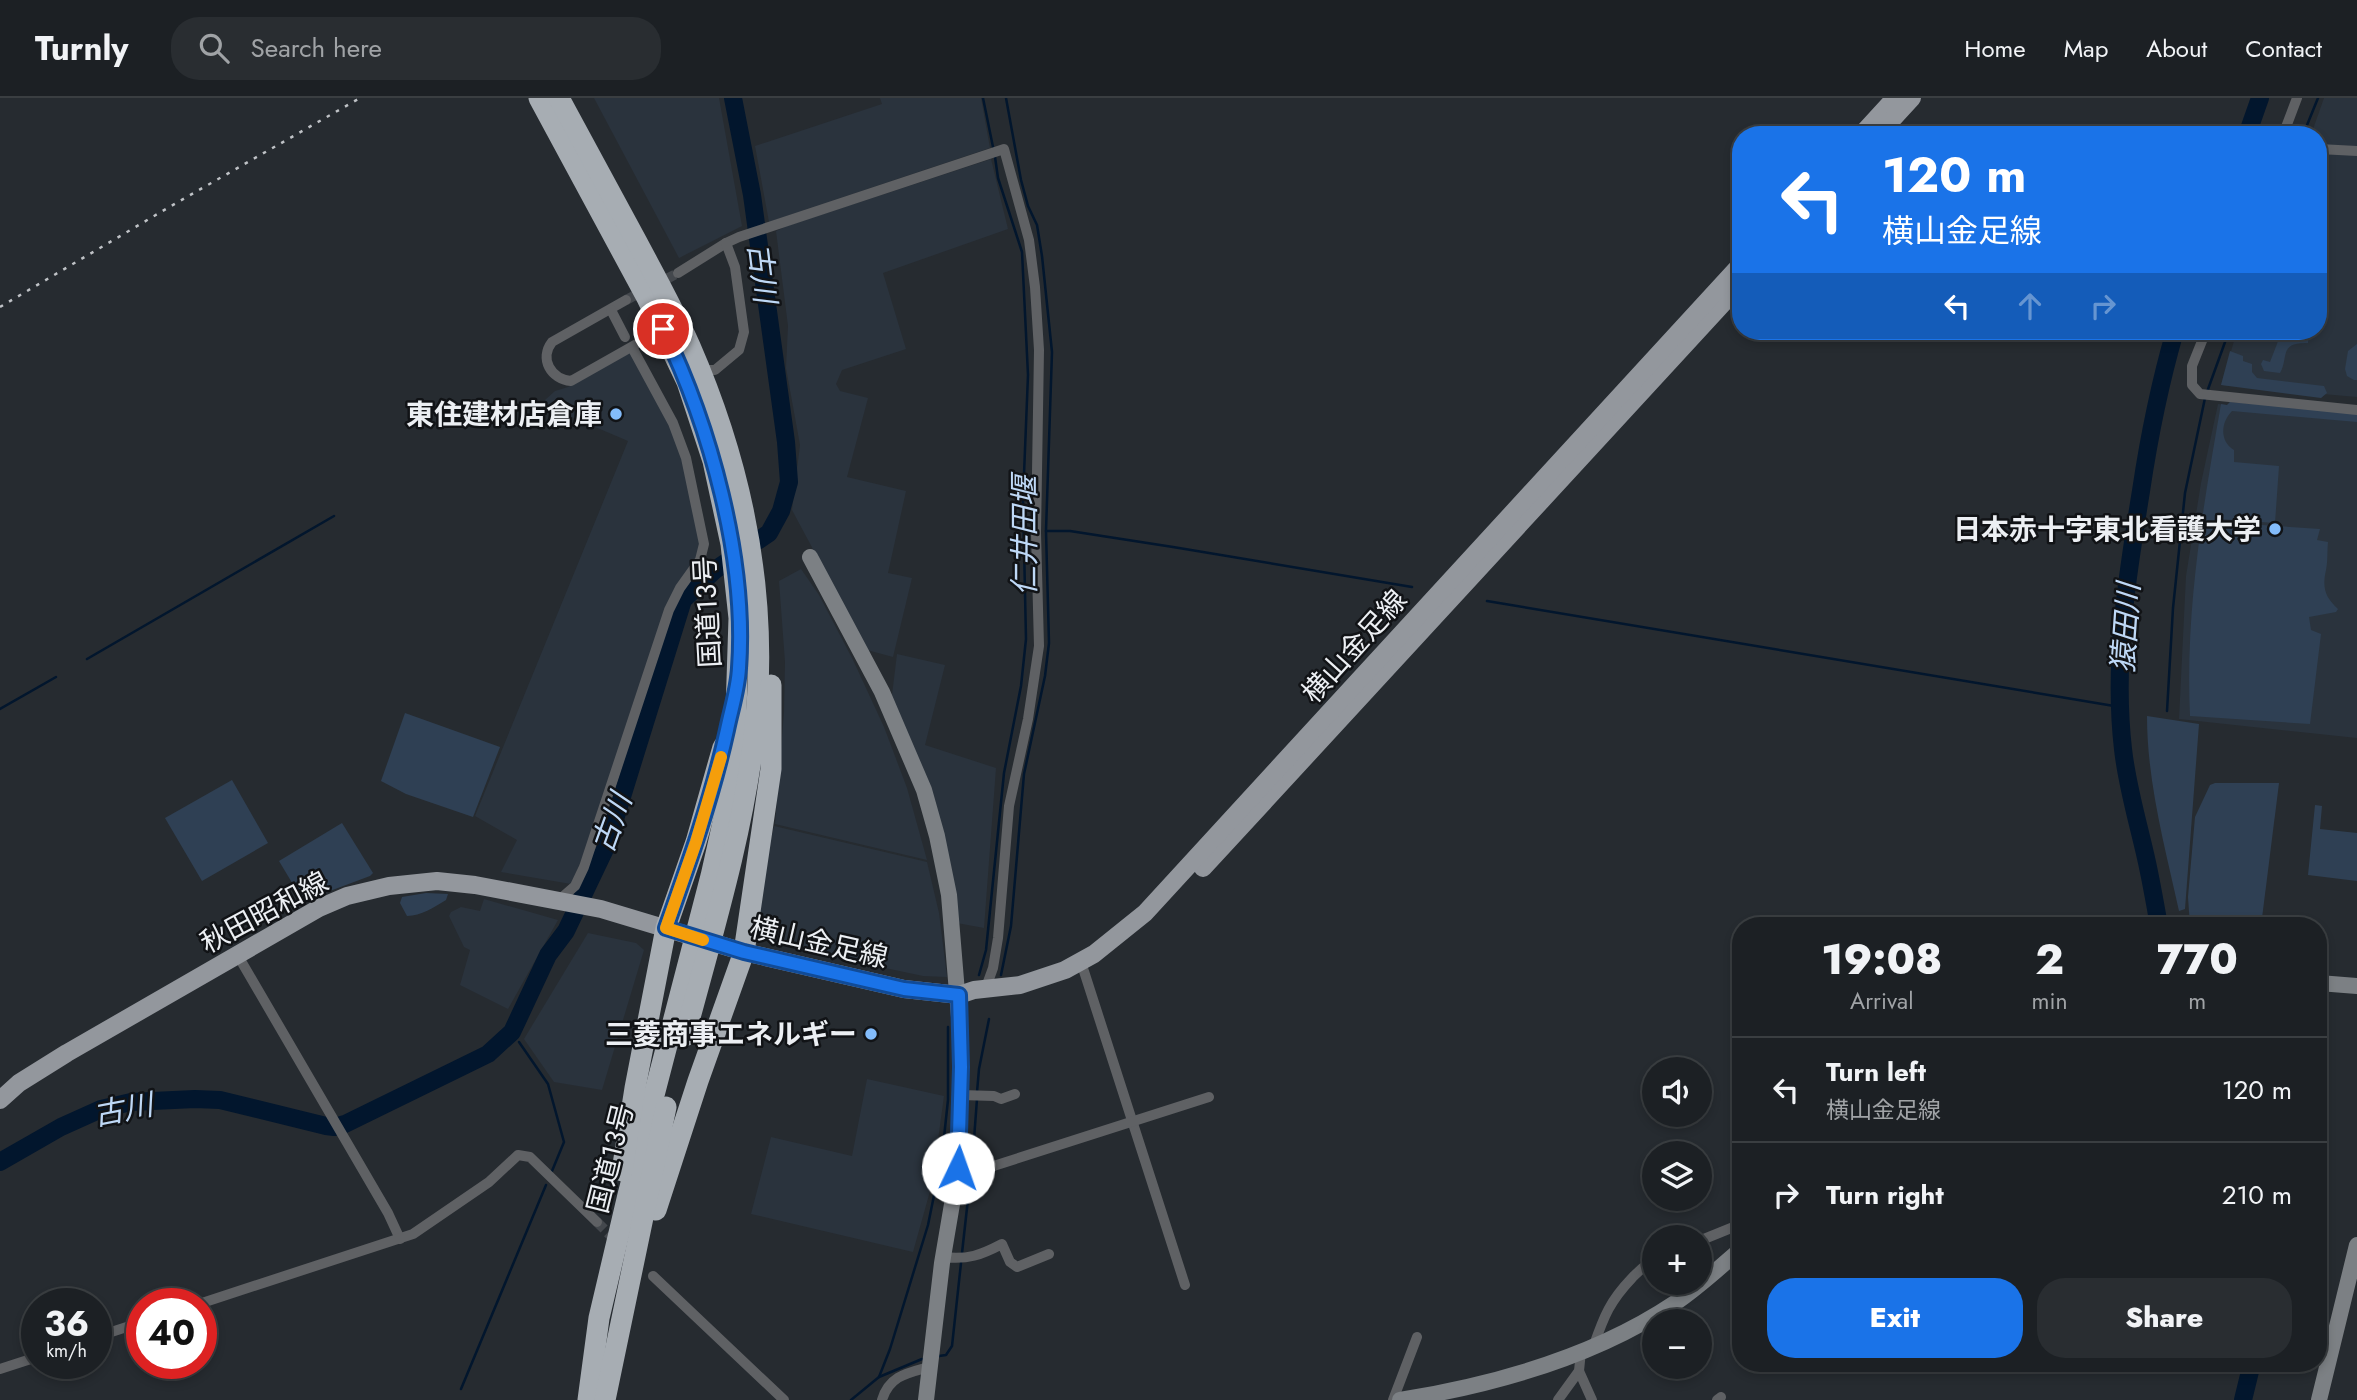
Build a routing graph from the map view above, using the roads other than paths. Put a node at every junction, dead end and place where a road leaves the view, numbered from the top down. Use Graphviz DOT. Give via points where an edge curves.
graph roads {
  1 [pos="538,98"];
  2 [pos="559,98"];
  3 [pos="1895,98"];
  4 [pos="1912,98"];
  5 [pos="2297,98"];
  6 [pos="1869,126"];
  7 [pos="1886,126"];
  8 [pos="2286,126"];
  9 [pos="2327,149"];
  10 [pos="2357,151"];
  11 [pos="726,243"];
  12 [pos="678,273"];
  13 [pos="1732,274"];
  14 [pos="1732,294"];
  15 [pos="646,296"];
  16 [pos="611,310"];
  17 [pos="663,329"];
  18 [pos="625,337"];
  19 [pos="2202,340"];
  20 [pos="634,351"];
  21 [pos="700,370"];
  22 [pos="2357,410"];
  23 [pos="740,538"];
  24 [pos="810,557"];
  25 [pos="744,568"];
  26 [pos="758,597"];
  27 [pos="739,669"];
  28 [pos="718,878"];
  29 [pos="559,900"];
  30 [pos="666,928"];
  31 [pos="744,952"];
  32 [pos="237,954"];
  33 [pos="1083,967"];
  34 [pos="694,974"];
  35 [pos="2327,984"];
  36 [pos="2357,986"];
  37 [pos="985,990"];
  38 [pos="961,995"];
  39 [pos="1015,1094"];
  40 [pos="971,1096"];
  41 [pos="1209,1097"];
  42 [pos="0,1100"];
  43 [pos="1133,1122"];
  44 [pos="966,1170"];
  45 [pos="597,1222"];
  46 [pos="1732,1228"];
  47 [pos="1712,1236"];
  48 [pos="400,1239"];
  49 [pos="2357,1245"];
  50 [pos="1049,1254"];
  51 [pos="1732,1256"];
  52 [pos="954,1258"];
  53 [pos="1642,1268"];
  54 [pos="653,1276"];
  55 [pos="1185,1285"];
  56 [pos="217,1298"];
  57 [pos="599,1318"];
  58 [pos="1417,1337"];
  59 [pos="615,1345"];
  60 [pos="1587,1348"];
  61 [pos="21,1362"];
  62 [pos="929,1367"];
  63 [pos="2327,1367"];
  64 [pos="0,1369"];
  65 [pos="1579,1371"];
  66 [pos="2326,1372"];
  67 [pos="1431,1398"];
  68 [pos="588,1400"];
  69 [pos="605,1400"];
  70 [pos="785,1400"];
  71 [pos="882,1400"];
  72 [pos="926,1400"];
  73 [pos="1393,1400"];
  74 [pos="1400,1400"];
  75 [pos="1558,1400"];
  76 [pos="1592,1400"];
  77 [pos="2319,1400"];
  1 -- 15 [label="highway, 国道13号"];
  2 -- 15 [label="highway, 国道13号"];
  3 -- 6 [label="main road"];
  4 -- 7 [label="main road"];
  5 -- 8 [label="street"];
  9 -- 10 [label="street"];
  11 -- 12 [label="street"];
  11 -- 21 [label="street" via="735,267 744,332 739,349 715,370"];
  11 -- 37 [label="street" via="1004,149 1029,240 1035,287 1039,646 1010,806 998,938"];
  13 -- 33 [label="main road, 横山金足線" via="1151,907"];
  14 -- 33 [label="main road, 横山金足線" via="1165,909 1118,952"];
  15 -- 16 [label="street"];
  15 -- 17 [label="highway, 国道13号"];
  15 -- 21 [label="highway, 国道13号"];
  16 -- 17 [label="street" via="552,342 546,359 557,378 571,382"];
  16 -- 18 [label="street"];
  17 -- 23 [label="highway, 国道13号" via="687,382"];
  19 -- 22 [label="street" via="2192,366 2192,385 2206,394"];
  20 -- 29 [label="street" via="673,423 686,458 704,544 700,560 669,610 584,867 575,886"];
  21 -- 23 [label="highway, 国道13号" via="742,498"];
  23 -- 25 [label="highway, 国道13号"];
  24 -- 38 [label="street" via="881,692 924,790 949,895"];
  25 -- 26 [label="highway, 国道13号"];
  25 -- 27 [label="highway, 国道13号"];
  26 -- 28 [label="highway, 国道13号" via="759,650 747,785"];
  26 -- 31 [label="highway" via="770,648 771,769"];
  27 -- 28 [label="highway, 国道13号"];
  27 -- 30 [label="highway" via="720,764"];
  28 -- 34 [label="highway, 国道13号"];
  29 -- 30 [label="main road, 秋田昭和線"];
  29 -- 32 [label="main road, 秋田昭和線" via="475,884 437,881 389,886 319,908"];
  30 -- 31 [label="main road, 横山金足線"];
  30 -- 57 [label="highway"];
  31 -- 38 [label="main road, 横山金足線" via="904,989"];
  31 -- 59 [label="highway" via="653,1217"];
  32 -- 42 [label="main road, 秋田昭和線" via="67,1053"];
  32 -- 48 [label="street"];
  33 -- 37 [label="main road, 横山金足線"];
  33 -- 38 [label="main road, 横山金足線" via="1051,988 1015,998 974,1002"];
  33 -- 43 [label="street"];
  34 -- 57 [label="highway, 国道13号" via="628,1195"];
  34 -- 59 [label="highway, 国道13号"];
  35 -- 36 [label="street"];
  37 -- 38 [label="main road, 横山金足線"];
  38 -- 40 [label="street"];
  39 -- 40 [label="street" via="1001,1099"];
  40 -- 44 [label="street"];
  41 -- 43 [label="street"];
  43 -- 44 [label="street"];
  43 -- 55 [label="street"];
  44 -- 52 [label="street"];
  45 -- 48 [label="street" via="530,1157 518,1155 451,1210"];
  46 -- 47 [label="street"];
  48 -- 56 [label="street"];
  49 -- 63 [label="street"];
  50 -- 52 [label="street" via="1017,1267 1003,1244 985,1253"];
  51 -- 60 [label="street" via="1675,1303"];
  52 -- 62 [label="street"];
  53 -- 60 [label="street" via="1615,1296"];
  54 -- 70 [label="street"];
  57 -- 68 [label="highway, 国道13号"];
  58 -- 73 [label="street"];
  59 -- 69 [label="highway, 国道13号"];
  60 -- 65 [label="street"];
  60 -- 67 [label="street" via="1517,1375"];
  61 -- 64 [label="street"];
  62 -- 71 [label="street" via="893,1381"];
  62 -- 72 [label="street"];
  65 -- 75 [label="street"];
  65 -- 76 [label="street"];
  66 -- 77 [label="street"];
  67 -- 74 [label="street"];
}
